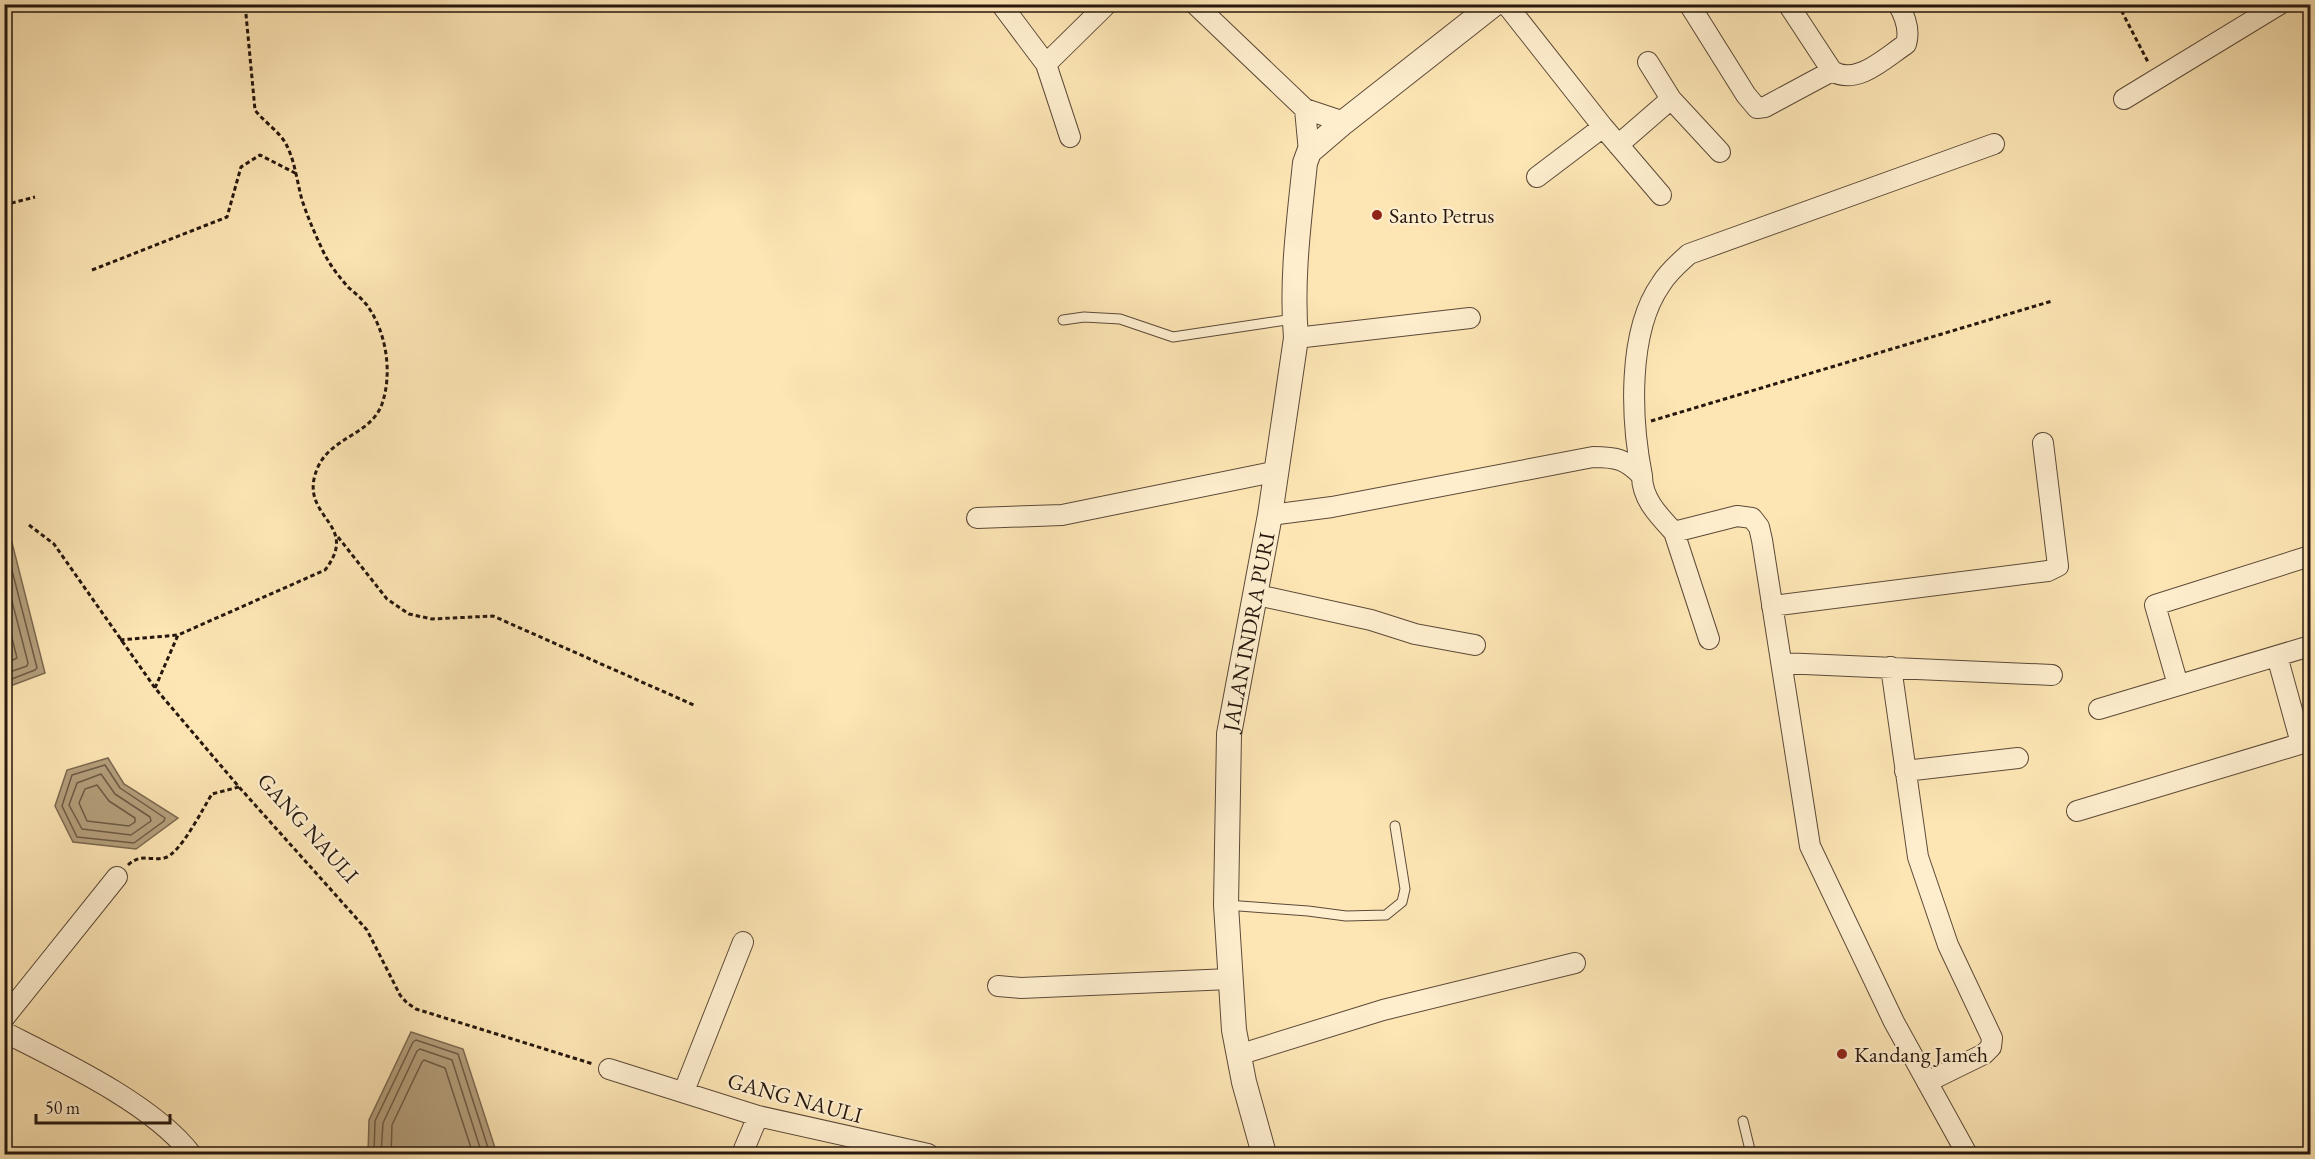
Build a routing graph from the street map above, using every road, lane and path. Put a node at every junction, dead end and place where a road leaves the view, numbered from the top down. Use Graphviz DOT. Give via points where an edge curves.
graph roads {
  1 [pos="245,4"];
  2 [pos="1001,4"];
  3 [pos="1107,4"];
  4 [pos="1194,4"];
  5 [pos="1494,4"];
  6 [pos="1506,4"];
  7 [pos="1689,4"];
  8 [pos="1788,4"];
  9 [pos="1898,4"];
  10 [pos="2118,4"];
  11 [pos="2280,4"];
  12 [pos="1648,62"];
  13 [pos="1046,64"];
  14 [pos="1832,71"];
  15 [pos="2158,80"];
  16 [pos="1671,99"];
  17 [pos="2124,99"];
  18 [pos="1305,109"];
  19 [pos="1344,122"];
  20 [pos="1603,127"];
  21 [pos="1070,137"];
  22 [pos="1994,144"];
  23 [pos="1618,145"];
  24 [pos="1309,152"];
  25 [pos="1720,152"];
  26 [pos="295,173"];
  27 [pos="1536,177"];
  28 [pos="1661,195"];
  29 [pos="35,197"];
  30 [pos="4,205"];
  31 [pos="92,270"];
  32 [pos="2052,302"];
  33 [pos="1470,318"];
  34 [pos="1063,320"];
  35 [pos="1295,328"];
  36 [pos="1635,426"];
  37 [pos="2043,442"];
  38 [pos="1278,471"];
  39 [pos="1642,476"];
  40 [pos="1270,515"];
  41 [pos="977,518"];
  42 [pos="29,525"];
  43 [pos="1674,532"];
  44 [pos="337,536"];
  45 [pos="2310,556"];
  46 [pos="1257,595"];
  47 [pos="1773,606"];
  48 [pos="178,636"];
  49 [pos="1709,639"];
  50 [pos="120,640"];
  51 [pos="1475,645"];
  52 [pos="2310,646"];
  53 [pos="2277,656"];
  54 [pos="1782,663"];
  55 [pos="1891,668"];
  56 [pos="2052,675"];
  57 [pos="2178,686"];
  58 [pos="155,688"];
  59 [pos="696,706"];
  60 [pos="2099,709"];
  61 [pos="2306,742"];
  62 [pos="2018,758"];
  63 [pos="1905,771"];
  64 [pos="239,788"];
  65 [pos="2077,811"];
  66 [pos="1395,826"];
  67 [pos="117,877"];
  68 [pos="1226,905"];
  69 [pos="743,942"];
  70 [pos="1575,963"];
  71 [pos="1230,979"];
  72 [pos="998,986"];
  73 [pos="4,1018"];
  74 [pos="4,1032"];
  75 [pos="1238,1055"];
  76 [pos="609,1069"];
  77 [pos="1927,1082"];
  78 [pos="684,1091"];
  79 [pos="758,1116"];
  80 [pos="1743,1121"];
  81 [pos="887,1151"];
  82 [pos="191,1155"];
  83 [pos="742,1155"];
  84 [pos="928,1155"];
  85 [pos="1264,1155"];
  86 [pos="1751,1155"];
  87 [pos="1967,1155"];
  1 -- 26 [label="path" via="255,110 285,141"];
  2 -- 13 [label="street"];
  3 -- 13 [label="street"];
  4 -- 18 [label="street"];
  5 -- 19 [label="street"];
  6 -- 20 [label="street"];
  7 -- 14 [label="street" via="1757,108"];
  8 -- 14 [label="street"];
  9 -- 14 [label="street" via="1908,31 1906,44 1860,74 1842,77"];
  10 -- 15 [label="path"];
  11 -- 15 [label="street"];
  12 -- 16 [label="street"];
  13 -- 21 [label="street"];
  15 -- 17 [label="street"];
  16 -- 23 [label="street"];
  16 -- 25 [label="street"];
  18 -- 19 [label="street"];
  18 -- 24 [label="street, JALAN INDRA PURI"];
  19 -- 24 [label="street"];
  20 -- 23 [label="street"];
  20 -- 27 [label="street"];
  22 -- 36 [label="street" via="1689,254 1660,284 1646,312 1636,365"];
  23 -- 28 [label="street"];
  24 -- 35 [label="street, JALAN INDRA PURI" via="1297,236"];
  26 -- 31 [label="path" via="260,155 241,167 227,217"];
  26 -- 44 [label="path" via="324,254 365,302 378,326 387,364 380,407 364,426 328,451 317,469 314,496"];
  29 -- 30 [label="path"];
  32 -- 36 [label="path"];
  33 -- 35 [label="street"];
  34 -- 35 [label="lane" via="1120,319 1173,337"];
  35 -- 38 [label="street, JALAN INDRA PURI"];
  36 -- 39 [label="street"];
  37 -- 47 [label="street" via="2058,566 2048,571"];
  38 -- 40 [label="street, JALAN INDRA PURI"];
  38 -- 41 [label="street" via="1062,515"];
  39 -- 40 [label="street" via="1629,462 1593,457 1332,507"];
  39 -- 43 [label="street" via="1642,486 1655,512"];
  40 -- 46 [label="street, JALAN INDRA PURI"];
  42 -- 50 [label="path, GANG NAULI" via="54,544"];
  43 -- 47 [label="street" via="1737,516 1752,518 1759,527"];
  43 -- 49 [label="street"];
  44 -- 48 [label="path" via="334,559 325,570"];
  44 -- 59 [label="path" via="387,599 409,614 432,619 493,616"];
  45 -- 57 [label="street" via="2155,605"];
  46 -- 51 [label="street"];
  46 -- 68 [label="street, JALAN INDRA PURI" via="1229,734"];
  47 -- 54 [label="street"];
  48 -- 50 [label="path"];
  48 -- 58 [label="path"];
  50 -- 58 [label="path, GANG NAULI"];
  52 -- 53 [label="street"];
  53 -- 57 [label="street"];
  53 -- 61 [label="street"];
  54 -- 55 [label="street"];
  54 -- 77 [label="street" via="1810,846"];
  55 -- 56 [label="street"];
  55 -- 63 [label="street"];
  57 -- 60 [label="street"];
  58 -- 64 [label="path, GANG NAULI"];
  61 -- 65 [label="street"];
  62 -- 63 [label="street"];
  63 -- 77 [label="street" via="1918,857 1948,945 1992,1038 1991,1047 1984,1054"];
  64 -- 67 [label="path" via="212,794 175,853 165,858 142,857"];
  64 -- 76 [label="path, GANG NAULI" via="367,930 407,1003"];
  66 -- 68 [label="lane" via="1405,889 1402,902 1386,915 1346,916"];
  67 -- 73 [label="street"];
  68 -- 71 [label="street, JALAN INDRA PURI"];
  69 -- 78 [label="street"];
  70 -- 75 [label="street" via="1383,1010"];
  71 -- 72 [label="street"];
  71 -- 75 [label="street, JALAN INDRA PURI"];
  74 -- 82 [label="street" via="152,1116"];
  75 -- 85 [label="street, JALAN INDRA PURI"];
  76 -- 78 [label="street, GANG NAULI"];
  77 -- 87 [label="street"];
  78 -- 79 [label="street, GANG NAULI"];
  79 -- 81 [label="street, GANG NAULI"];
  79 -- 83 [label="street"];
  80 -- 86 [label="lane"];
  81 -- 84 [label="street, GANG NAULI"];
}
